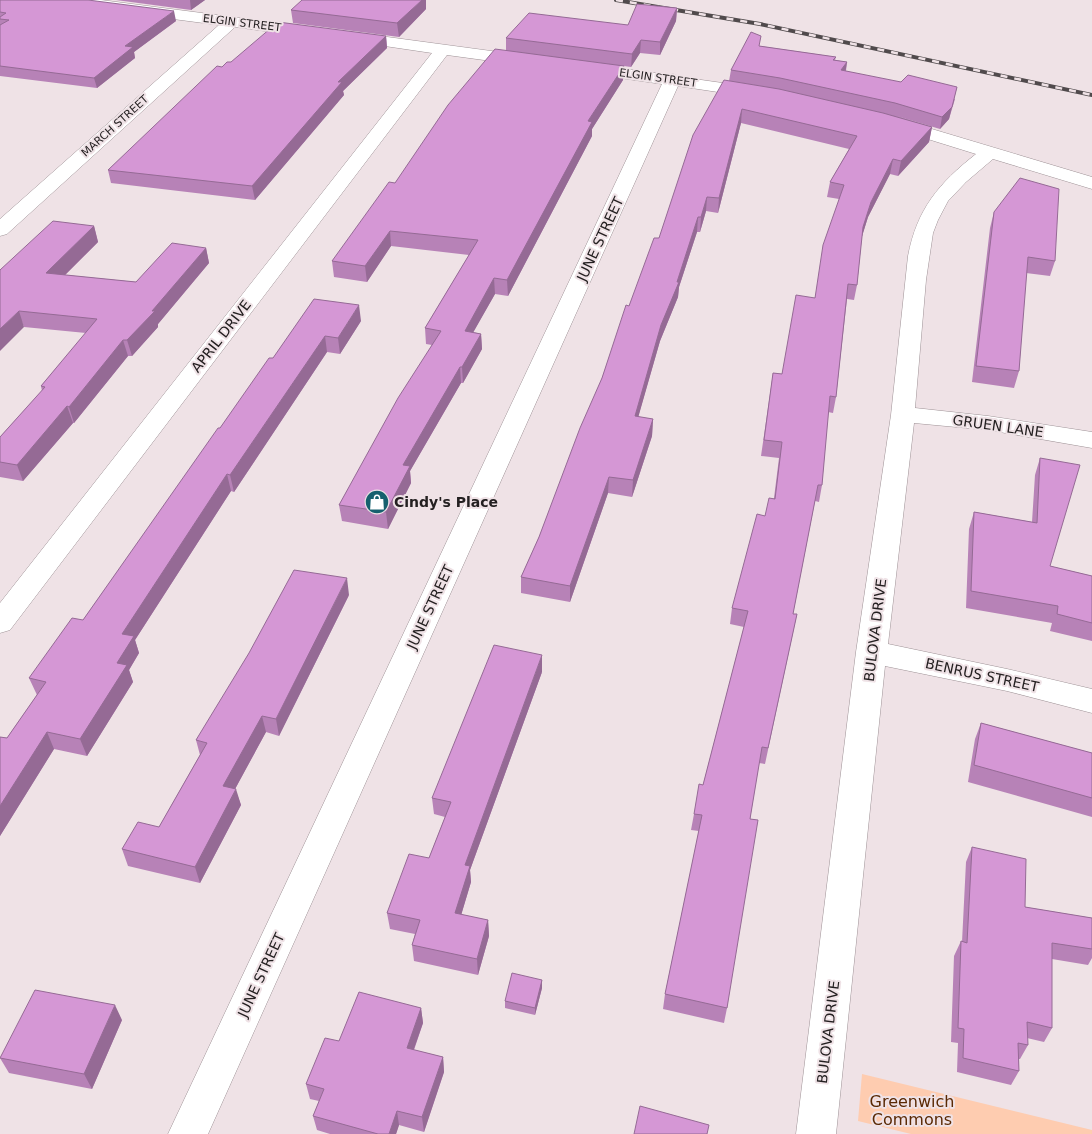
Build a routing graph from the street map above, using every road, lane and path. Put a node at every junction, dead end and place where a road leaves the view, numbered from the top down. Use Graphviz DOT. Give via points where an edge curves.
graph roads {
  1 [pos="66,0"];
  2 [pos="231,22"];
  3 [pos="443,49"];
  4 [pos="548,63"];
  5 [pos="567,66"];
  6 [pos="673,80"];
  7 [pos="778,96"];
  8 [pos="877,118"];
  9 [pos="990,152"];
  10 [pos="1092,183"];
  11 [pos="0,230"];
  12 [pos="903,414"];
  13 [pos="1092,440"];
  14 [pos="0,623"];
  15 [pos="871,652"];
  16 [pos="1092,702"];
  17 [pos="188,1134"];
  18 [pos="816,1134"];
  1 -- 2 [label="street, ELGIN STREET"];
  2 -- 3 [label="street, ELGIN STREET"];
  2 -- 11 [label="street, MARCH STREET"];
  3 -- 4 [label="street, ELGIN STREET"];
  3 -- 14 [label="street, APRIL DRIVE"];
  5 -- 6 [label="street, ELGIN STREET"];
  6 -- 7 [label="street, ELGIN STREET"];
  6 -- 17 [label="street, JUNE STREET"];
  8 -- 9 [label="street"];
  9 -- 10 [label="street"];
  9 -- 12 [label="street, BULOVA DRIVE" via="957,178 931,214 923,233"];
  12 -- 13 [label="street, GRUEN LANE" via="988,422"];
  12 -- 15 [label="street, BULOVA DRIVE"];
  15 -- 16 [label="street, BENRUS STREET" via="1007,680"];
  15 -- 18 [label="street, BULOVA DRIVE"];
}
